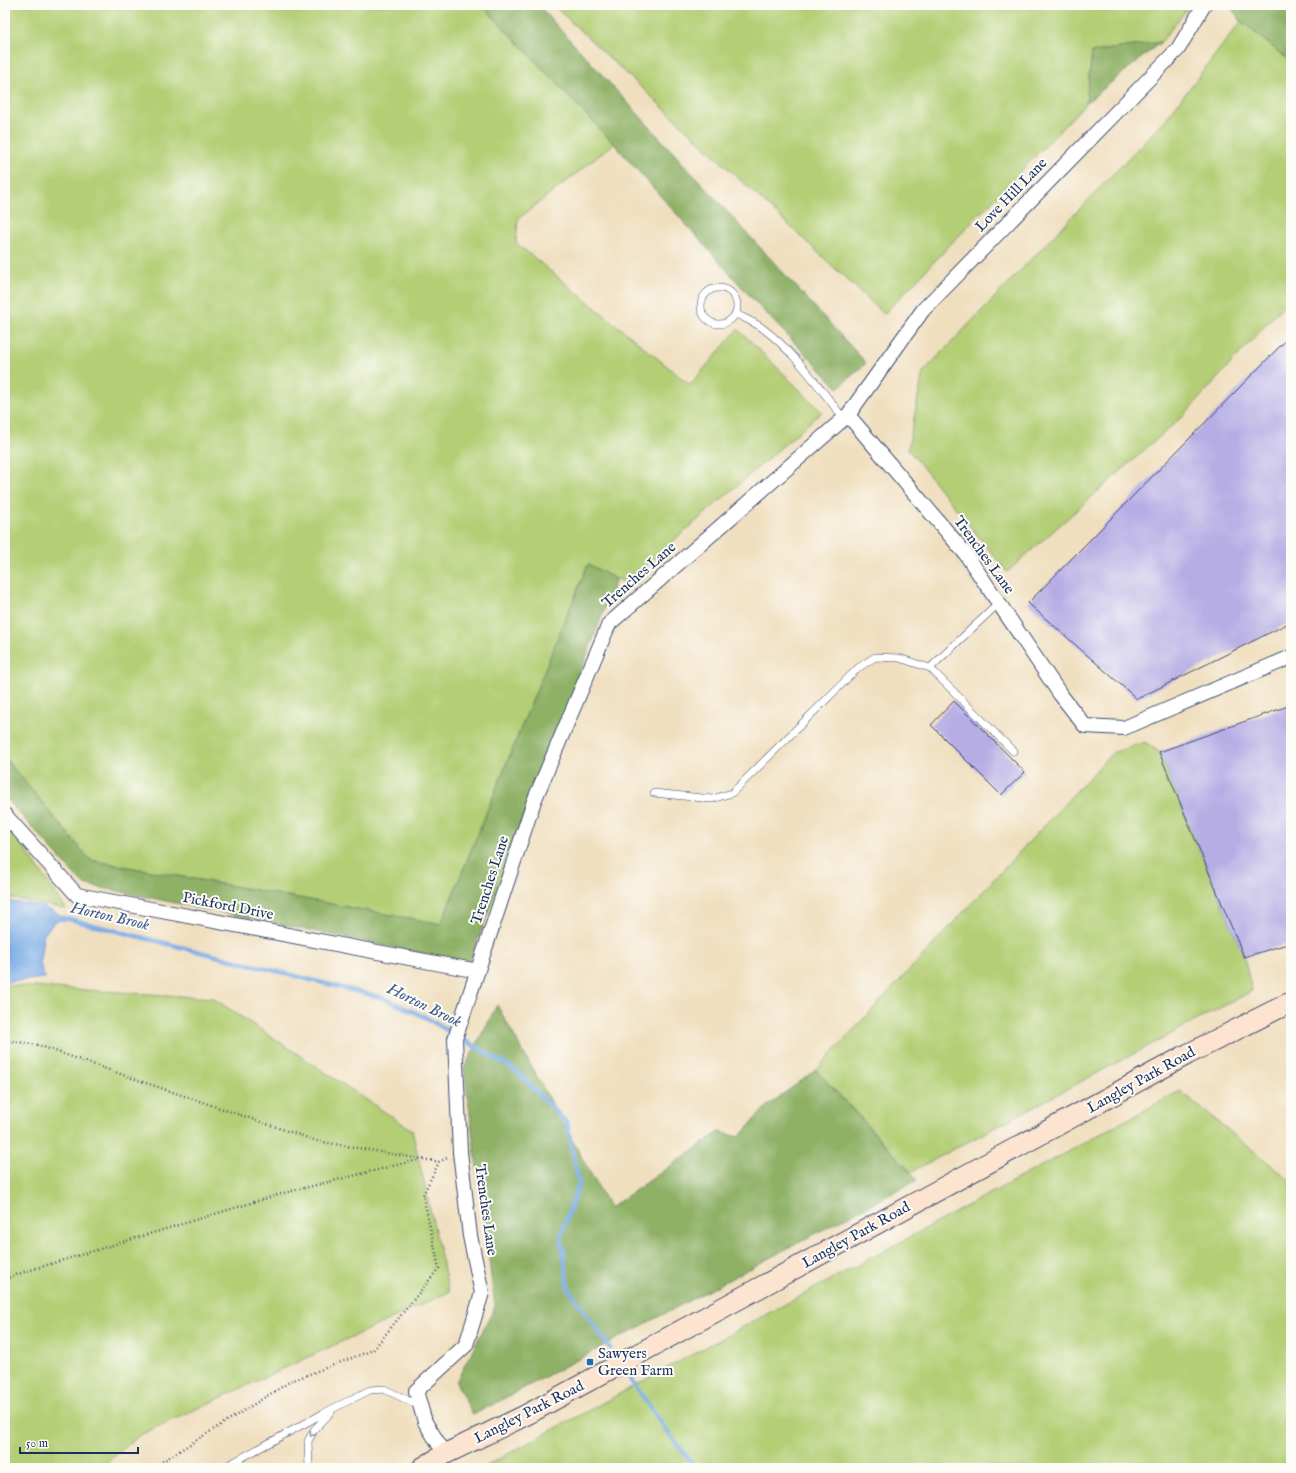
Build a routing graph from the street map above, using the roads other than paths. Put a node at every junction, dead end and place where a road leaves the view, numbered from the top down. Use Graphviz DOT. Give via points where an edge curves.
graph roads {
  1 [pos="1204,5"];
  2 [pos="736,314"];
  3 [pos="846,417"];
  4 [pos="999,603"];
  5 [pos="1291,657"];
  6 [pos="930,668"];
  7 [pos="1013,750"];
  8 [pos="654,793"];
  9 [pos="5,815"];
  10 [pos="478,971"];
  11 [pos="1291,1002"];
  12 [pos="421,1406"];
  13 [pos="336,1407"];
  14 [pos="445,1454"];
  15 [pos="223,1468"];
  16 [pos="309,1468"];
  17 [pos="422,1468"];
  1 -- 3 [label="street, Love Hill Lane" via="1178,49 923,310"];
  2 -- 2 [label="lane" via="722,324 711,322 706,319 702,309 704,297 713,290 730,292 737,302"];
  2 -- 3 [label="lane" via="759,326 788,349"];
  3 -- 4 [label="street, Trenches Lane" via="965,553"];
  3 -- 10 [label="street, Trenches Lane" via="609,624 534,801"];
  4 -- 5 [label="street, Trenches Lane" via="1060,694 1085,726 1124,728"];
  4 -- 6 [label="lane"];
  6 -- 7 [label="lane"];
  6 -- 8 [label="lane" via="899,658 875,657 858,668 732,793 712,799"];
  9 -- 10 [label="street, Pickford Drive" via="77,894"];
  10 -- 12 [label="street, Trenches Lane" via="456,1035 460,1152 470,1236 482,1293 466,1345 416,1391"];
  11 -- 14 [label="main road, Langley Park Road" via="1188,1054 526,1416"];
  12 -- 13 [label="lane" via="384,1389 370,1390"];
  12 -- 14 [label="street, Trenches Lane" via="425,1422"];
  13 -- 15 [label="lane"];
  13 -- 16 [label="lane, one-way" via="314,1430 308,1441"];
  14 -- 17 [label="main road, Langley Park Road"];
}
